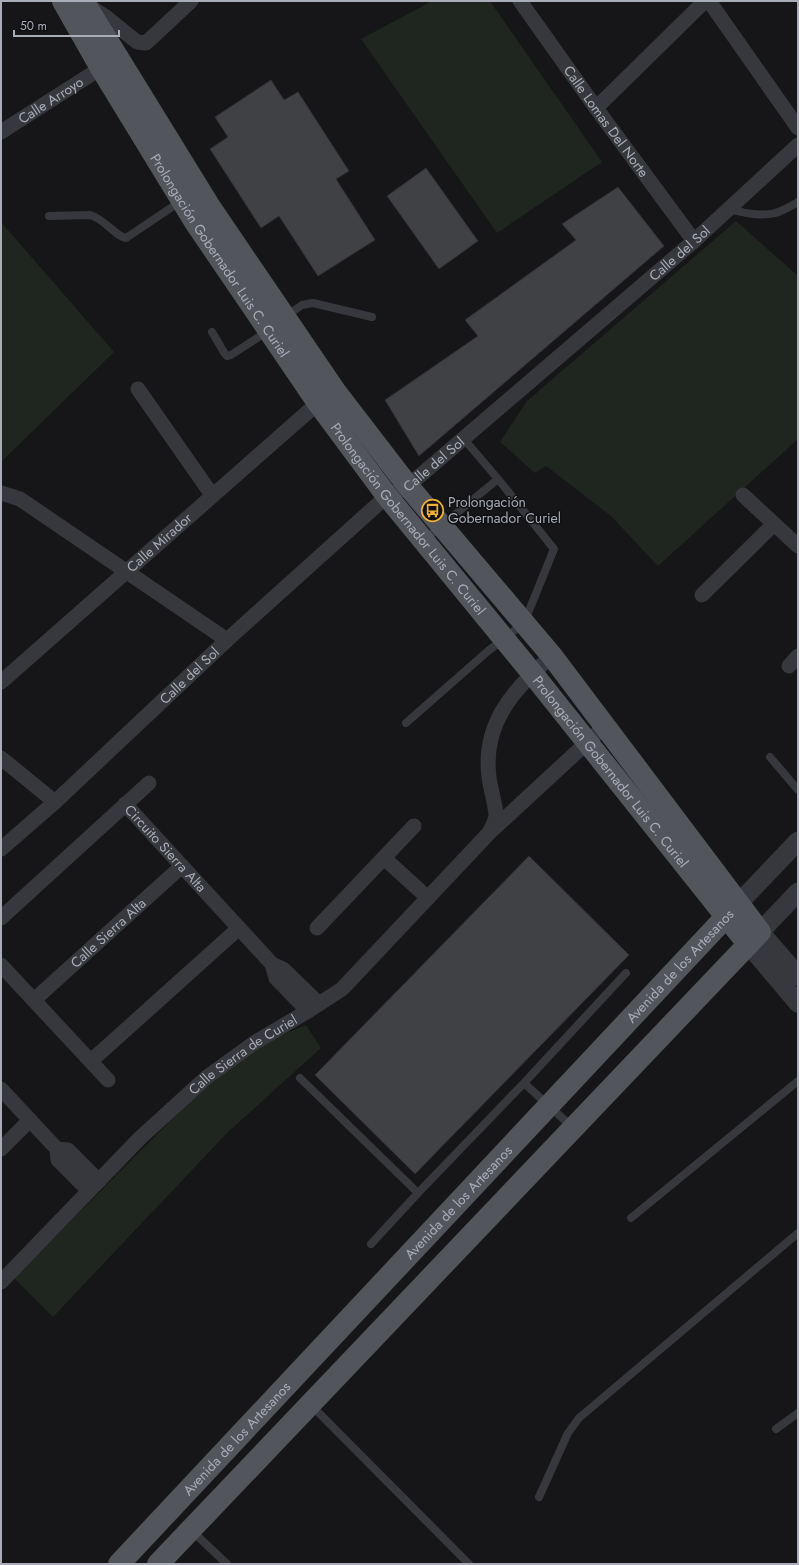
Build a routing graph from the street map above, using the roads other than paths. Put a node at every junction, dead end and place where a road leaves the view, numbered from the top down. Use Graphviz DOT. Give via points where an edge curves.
graph roads {
  1 [pos="191,1"];
  2 [pos="520,1"];
  3 [pos="705,1"];
  4 [pos="709,1"];
  5 [pos="77,2"];
  6 [pos="101,68"];
  7 [pos="596,108"];
  8 [pos="798,128"];
  9 [pos="1,132"];
  10 [pos="798,145"];
  11 [pos="182,200"];
  12 [pos="798,202"];
  13 [pos="729,209"];
  14 [pos="49,216"];
  15 [pos="694,241"];
  16 [pos="372,317"];
  17 [pos="277,323"];
  18 [pos="212,332"];
  19 [pos="138,389"];
  20 [pos="318,403"];
  21 [pos="464,438"];
  22 [pos="498,479"];
  23 [pos="408,486"];
  24 [pos="1,493"];
  25 [pos="212,495"];
  26 [pos="743,495"];
  27 [pos="387,496"];
  28 [pos="774,524"];
  29 [pos="441,525"];
  30 [pos="424,540"];
  31 [pos="798,546"];
  32 [pos="127,572"];
  33 [pos="702,595"];
  34 [pos="524,623"];
  35 [pos="505,639"];
  36 [pos="227,640"];
  37 [pos="552,656"];
  38 [pos="532,673"];
  39 [pos="1,682"];
  40 [pos="406,723"];
  41 [pos="605,726"];
  42 [pos="587,742"];
  43 [pos="770,757"];
  44 [pos="1,758"];
  45 [pos="149,783"];
  46 [pos="798,790"];
  47 [pos="55,802"];
  48 [pos="125,804"];
  49 [pos="414,826"];
  50 [pos="489,833"];
  51 [pos="798,841"];
  52 [pos="1,849"];
  53 [pos="384,858"];
  54 [pos="182,866"];
  55 [pos="798,892"];
  56 [pos="428,898"];
  57 [pos="733,909"];
  58 [pos="1,918"];
  59 [pos="239,928"];
  60 [pos="317,928"];
  61 [pos="754,938"];
  62 [pos="1,964"];
  63 [pos="626,973"];
  64 [pos="798,976"];
  65 [pos="34,1000"];
  66 [pos="798,1004"];
  67 [pos="314,1007"];
  68 [pos="91,1061"];
  69 [pos="300,1078"];
  70 [pos="108,1080"];
  71 [pos="798,1081"];
  72 [pos="524,1083"];
  73 [pos="1,1089"];
  74 [pos="548,1105"];
  75 [pos="30,1120"];
  76 [pos="572,1128"];
  77 [pos="1,1149"];
  78 [pos="94,1186"];
  79 [pos="418,1193"];
  80 [pos="631,1218"];
  81 [pos="798,1233"];
  82 [pos="371,1244"];
  83 [pos="1,1282"];
  84 [pos="287,1384"];
  85 [pos="310,1404"];
  86 [pos="798,1413"];
  87 [pos="776,1429"];
  88 [pos="539,1498"];
  89 [pos="171,1508"];
  90 [pos="190,1529"];
  91 [pos="119,1564"];
  92 [pos="158,1564"];
  93 [pos="227,1564"];
  94 [pos="469,1564"];
  1 -- 5 [label="street" via="146,43 137,42 106,16"];
  2 -- 7 [label="street, Calle Lomas Del Norte"];
  3 -- 7 [label="street"];
  4 -- 8 [label="street"];
  5 -- 6 [label="main road, Prolongación Gobernador Luis C. Curiel"];
  5 -- 17 [label="main road, Prolongación Gobernador Luis C. Curiel" via="210,207"];
  6 -- 9 [label="street, Calle Arroyo"];
  6 -- 11 [label="main road, Prolongación Gobernador Luis C. Curiel"];
  7 -- 15 [label="street, Calle Lomas Del Norte"];
  10 -- 13 [label="street, Calle del Sol"];
  11 -- 14 [label="lane" via="126,238 121,237 95,216"];
  11 -- 17 [label="main road, Prolongación Gobernador Luis C. Curiel"];
  12 -- 13 [label="lane" via="775,213 742,213"];
  13 -- 15 [label="street, Calle del Sol"];
  15 -- 21 [label="street, Calle del Sol"];
  16 -- 17 [label="lane" via="313,303 302,305"];
  17 -- 18 [label="lane" via="227,356"];
  17 -- 20 [label="main road, Prolongación Gobernador Luis C. Curiel"];
  17 -- 23 [label="main road, Prolongación Gobernador Luis C. Curiel" via="336,391"];
  19 -- 25 [label="street"];
  20 -- 25 [label="street, Calle Mirador"];
  20 -- 27 [label="main road, Prolongación Gobernador Luis C. Curiel"];
  21 -- 22 [label="lane"];
  21 -- 23 [label="street, Calle del Sol"];
  22 -- 29 [label="lane"];
  22 -- 34 [label="lane" via="554,549"];
  23 -- 27 [label="street, Calle del Sol"];
  23 -- 29 [label="main road, Prolongación Gobernador Luis C. Curiel"];
  24 -- 32 [label="street" via="20,499"];
  25 -- 32 [label="street, Calle Mirador"];
  26 -- 28 [label="street"];
  27 -- 30 [label="main road, Prolongación Gobernador Luis C. Curiel"];
  27 -- 36 [label="street, Calle del Sol"];
  28 -- 31 [label="street"];
  28 -- 33 [label="street"];
  29 -- 30 [label="lane"];
  29 -- 34 [label="main road, Prolongación Gobernador Luis C. Curiel"];
  30 -- 35 [label="main road, Prolongación Gobernador Luis C. Curiel"];
  32 -- 36 [label="street"];
  32 -- 39 [label="street, Calle Mirador"];
  34 -- 35 [label="lane"];
  34 -- 37 [label="main road, Prolongación Gobernador Luis C. Curiel"];
  35 -- 38 [label="main road, Prolongación Gobernador Luis C. Curiel"];
  35 -- 40 [label="lane"];
  36 -- 47 [label="street, Calle del Sol"];
  37 -- 38 [label="street, Calle Sierra de Curiel"];
  37 -- 41 [label="main road, Prolongación Gobernador Luis C. Curiel"];
  38 -- 42 [label="main road, Prolongación Gobernador Luis C. Curiel"];
  38 -- 50 [label="street, Calle Sierra de Curiel" via="510,700 492,732 488,768 496,815"];
  41 -- 42 [label="street, Calle Sierra de Curiel"];
  41 -- 57 [label="main road, Prolongación Gobernador Luis C. Curiel"];
  42 -- 50 [label="street, Calle Sierra de Curiel"];
  42 -- 57 [label="main road, Prolongación Gobernador Luis C. Curiel"];
  43 -- 46 [label="lane"];
  44 -- 47 [label="street"];
  45 -- 48 [label="street"];
  47 -- 52 [label="street, Calle del Sol"];
  48 -- 54 [label="street, Circuito Sierra Alta"];
  48 -- 58 [label="street, Circuito Sierra Alta"];
  49 -- 53 [label="street"];
  50 -- 56 [label="street, Calle Sierra de Curiel"];
  51 -- 57 [label="street, Avenida de los Artesanos"];
  53 -- 56 [label="street"];
  53 -- 60 [label="street"];
  54 -- 59 [label="street, Circuito Sierra Alta"];
  54 -- 65 [label="street, Calle Sierra Alta"];
  55 -- 61 [label="street, Avenida de los Artesanos"];
  56 -- 67 [label="street, Calle Sierra de Curiel" via="342,989"];
  57 -- 61 [label="main road, Prolongación Gobernador Luis C. Curiel"];
  57 -- 74 [label="main road, Avenida de los Artesanos"];
  59 -- 67 [label="street, Circuito Sierra Alta" via="272,964 276,978"];
  59 -- 68 [label="street"];
  61 -- 64 [label="street, Prolongación Gobernador Luis C. Curiel"];
  61 -- 66 [label="street, Prolongación Gobernador Luis C. Curiel"];
  61 -- 76 [label="main road, Avenida de los Artesanos"];
  62 -- 65 [label="street"];
  63 -- 72 [label="lane"];
  65 -- 68 [label="street"];
  67 -- 78 [label="street, Calle Sierra de Curiel" via="254,1043 207,1077 140,1138"];
  68 -- 70 [label="street"];
  69 -- 79 [label="lane"];
  71 -- 80 [label="lane"];
  72 -- 74 [label="lane"];
  72 -- 79 [label="lane"];
  73 -- 75 [label="street"];
  74 -- 76 [label="lane"];
  74 -- 84 [label="main road, Avenida de los Artesanos"];
  75 -- 77 [label="street"];
  75 -- 78 [label="street" via="57,1149 58,1160"];
  76 -- 85 [label="main road, Avenida de los Artesanos"];
  78 -- 83 [label="street, Calle Sierra de Curiel"];
  79 -- 82 [label="lane"];
  81 -- 88 [label="lane" via="579,1418 568,1433"];
  84 -- 85 [label="main road"];
  84 -- 89 [label="main road, Avenida de los Artesanos"];
  85 -- 90 [label="main road, Avenida de los Artesanos"];
  85 -- 94 [label="lane"];
  86 -- 87 [label="lane"];
  89 -- 90 [label="main road"];
  89 -- 91 [label="main road, Avenida de los Artesanos"];
  90 -- 92 [label="main road, Avenida de los Artesanos"];
  90 -- 93 [label="lane"];
}
